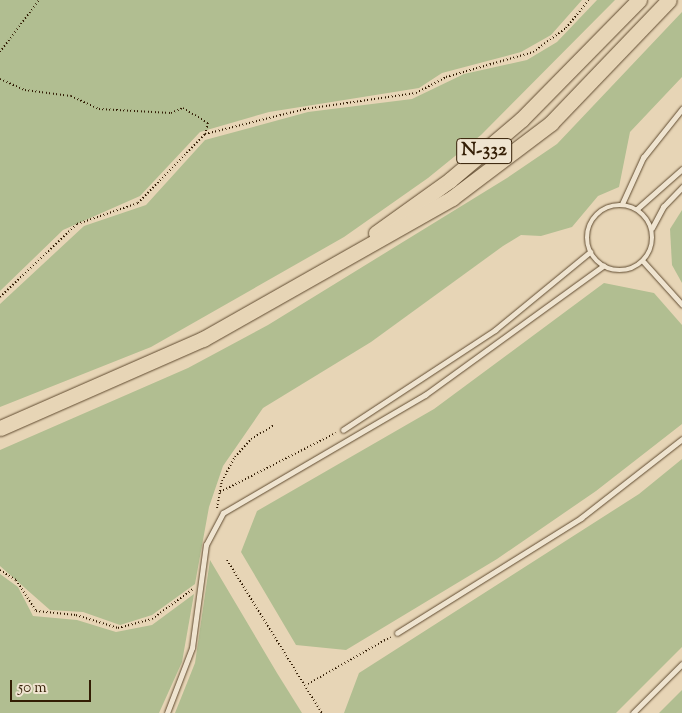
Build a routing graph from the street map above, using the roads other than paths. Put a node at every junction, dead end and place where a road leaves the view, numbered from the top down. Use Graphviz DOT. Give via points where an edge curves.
graph roads {
  1 [pos="639,0"];
  2 [pos="669,0"];
  3 [pos="682,109"];
  4 [pos="682,169"];
  5 [pos="682,187"];
  6 [pos="622,204"];
  7 [pos="637,208"];
  8 [pos="652,228"];
  9 [pos="590,252"];
  10 [pos="644,262"];
  11 [pos="603,266"];
  12 [pos="309,281"];
  13 [pos="682,304"];
  14 [pos="0,428"];
  15 [pos="343,430"];
  16 [pos="682,439"];
  17 [pos="396,633"];
  18 [pos="682,664"];
  19 [pos="167,713"];
  20 [pos="633,713"];
  1 -- 12 [label="highway, N-332" via="522,119 450,180"];
  2 -- 12 [label="highway, N-332" via="607,69 507,157 452,198"];
  3 -- 6 [label="lane" via="644,158"];
  4 -- 7 [label="lane"];
  5 -- 8 [label="lane" via="663,207"];
  6 -- 7 [label="lane"];
  6 -- 9 [label="lane" via="594,217 587,236"];
  7 -- 8 [label="lane"];
  8 -- 10 [label="lane" via="653,246"];
  9 -- 11 [label="lane"];
  9 -- 15 [label="lane" via="495,330"];
  10 -- 11 [label="lane" via="624,271"];
  10 -- 13 [label="lane"];
  11 -- 19 [label="lane" via="425,395 239,501 213,528 192,648"];
  12 -- 14 [label="highway, N-332" via="194,343"];
  16 -- 17 [label="lane" via="581,518"];
  18 -- 20 [label="lane"];
}
